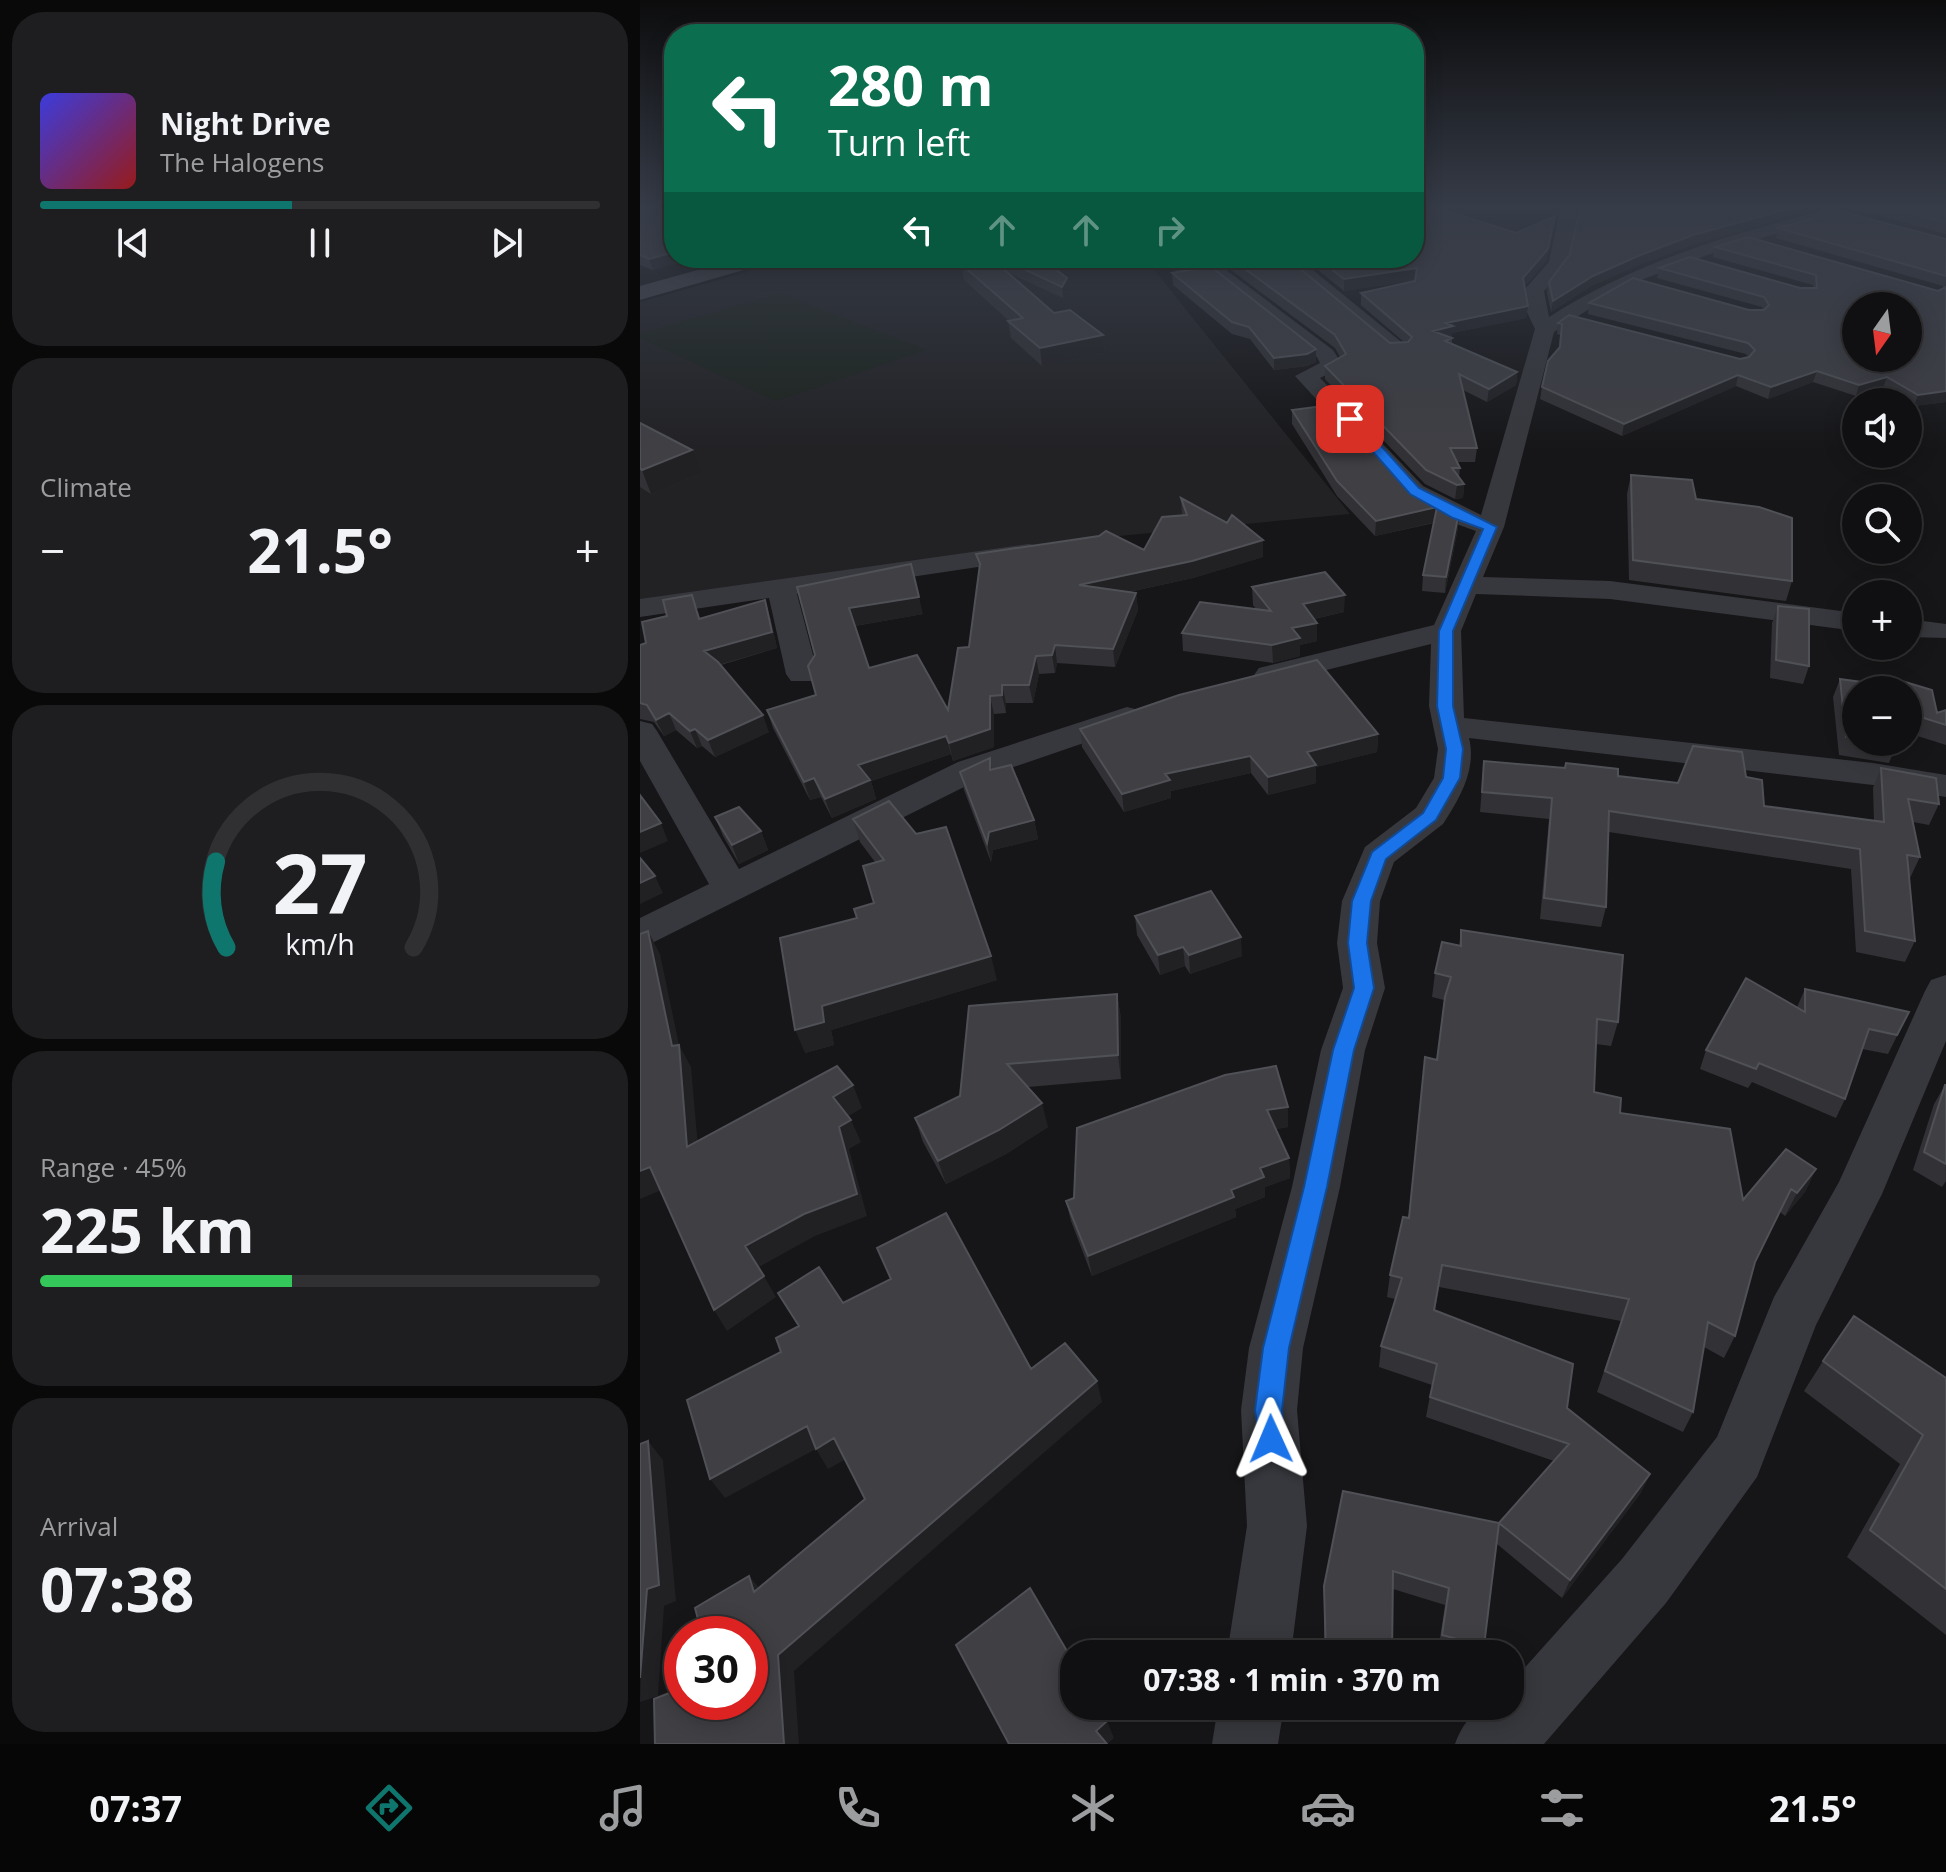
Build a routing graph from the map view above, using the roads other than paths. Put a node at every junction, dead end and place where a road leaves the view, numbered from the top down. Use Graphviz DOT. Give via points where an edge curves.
graph roads {
  1 [pos="660,287"];
  2 [pos="1237,287"];
  3 [pos="1323,287"];
  4 [pos="1536,287"];
  5 [pos="1615,287"];
  6 [pos="640,293"];
  7 [pos="1366,295"];
  8 [pos="1339,301"];
  9 [pos="1553,323"];
  10 [pos="1589,323"];
  11 [pos="1398,349"];
  12 [pos="1491,527"];
  13 [pos="1061,548"];
  14 [pos="1467,585"];
  15 [pos="773,588"];
  16 [pos="640,608"];
  17 [pos="1842,620"];
  18 [pos="1922,629"];
  19 [pos="1446,631"];
  20 [pos="1938,631"];
  21 [pos="802,674"];
  22 [pos="1241,683"];
  23 [pos="1154,708"];
  24 [pos="1449,726"];
  25 [pos="640,731"];
  26 [pos="1946,786"];
  27 [pos="732,890"];
  28 [pos="640,935"];
  29 [pos="1946,991"];
  30 [pos="1261,1640"];
  31 [pos="1249,1720"];
  32 [pos="1245,1744"];
  33 [pos="1488,1744"];
  1 -- 6 [label="main road"];
  2 -- 12 [label="street" via="1326,354 1332,366 1306,376 1414,491"];
  3 -- 8 [label="street"];
  4 -- 9 [label="street" via="1536,310"];
  5 -- 9 [label="street"];
  7 -- 8 [label="street"];
  8 -- 11 [label="street"];
  9 -- 10 [label="street"];
  9 -- 12 [label="street"];
  12 -- 14 [label="street"];
  13 -- 15 [label="street"];
  14 -- 17 [label="street" via="1610,590"];
  14 -- 19 [label="street"];
  15 -- 16 [label="street"];
  15 -- 21 [label="street" via="782,592"];
  18 -- 20 [label="street"];
  19 -- 22 [label="street"];
  19 -- 24 [label="street"];
  23 -- 27 [label="street" via="970,770"];
  24 -- 26 [label="street"];
  24 -- 30 [label="street" via="1455,749 1451,778 1430,816 1378,856 1361,901 1357,943 1364,988 1343,1050 1276,1348 1269,1410 1277,1526"];
  25 -- 27 [label="street"];
  27 -- 28 [label="street"];
  29 -- 33 [label="street" via="1858,1194 1793,1315 1737,1457 1644,1581 1519,1723"];
  31 -- 32 [label="street"];
}
